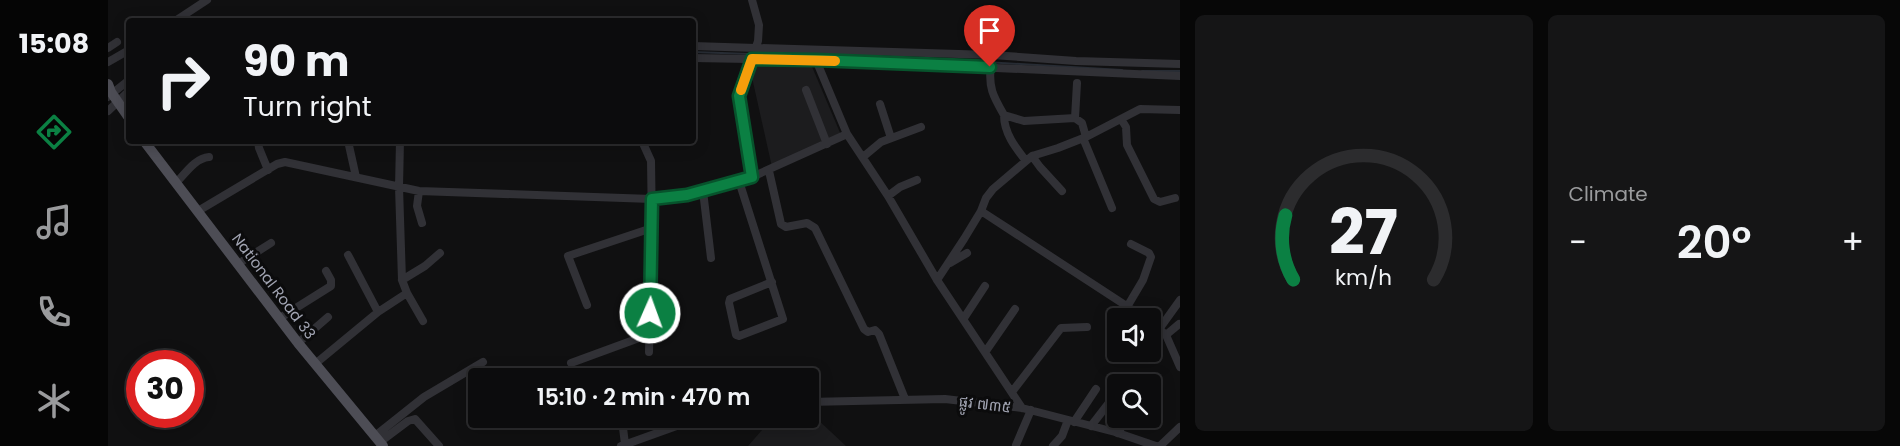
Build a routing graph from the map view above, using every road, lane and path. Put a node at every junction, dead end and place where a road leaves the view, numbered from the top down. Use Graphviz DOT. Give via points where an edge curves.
graph roads {
  1 [pos="207,0"];
  2 [pos="752,0"];
  3 [pos="180,18"];
  4 [pos="117,42"];
  5 [pos="696,46"];
  6 [pos="757,47"];
  7 [pos="108,48"];
  8 [pos="126,52"];
  9 [pos="992,55"];
  10 [pos="696,58"];
  11 [pos="752,59"];
  12 [pos="816,60"];
  13 [pos="108,62"];
  14 [pos="1180,64"];
  15 [pos="990,67"];
  16 [pos="1180,76"];
  17 [pos="126,82"];
  18 [pos="1077,83"];
  19 [pos="806,90"];
  20 [pos="126,92"];
  21 [pos="111,93"];
  22 [pos="880,104"];
  23 [pos="1180,110"];
  24 [pos="108,111"];
  25 [pos="126,114"];
  26 [pos="1004,114"];
  27 [pos="1075,118"];
  28 [pos="1121,119"];
  29 [pos="921,128"];
  30 [pos="847,134"];
  31 [pos="1085,137"];
  32 [pos="891,138"];
  33 [pos="150,144"];
  34 [pos="258,144"];
  35 [pos="349,144"];
  36 [pos="400,144"];
  37 [pos="643,144"];
  38 [pos="827,144"];
  39 [pos="863,156"];
  40 [pos="208,157"];
  41 [pos="1029,159"];
  42 [pos="268,170"];
  43 [pos="769,171"];
  44 [pos="356,177"];
  45 [pos="752,177"];
  46 [pos="916,180"];
  47 [pos="739,181"];
  48 [pos="176,183"];
  49 [pos="399,187"];
  50 [pos="419,190"];
  51 [pos="1062,190"];
  52 [pos="703,191"];
  53 [pos="888,196"];
  54 [pos="1174,198"];
  55 [pos="652,199"];
  56 [pos="1112,208"];
  57 [pos="981,211"];
  58 [pos="198,212"];
  59 [pos="422,223"];
  60 [pos="652,228"];
  61 [pos="271,243"];
  62 [pos="1131,244"];
  63 [pos="440,253"];
  64 [pos="967,254"];
  65 [pos="348,255"];
  66 [pos="711,258"];
  67 [pos="948,263"];
  68 [pos="238,264"];
  69 [pos="326,271"];
  70 [pos="402,280"];
  71 [pos="937,280"];
  72 [pos="772,282"];
  73 [pos="985,286"];
  74 [pos="407,293"];
  75 [pos="1180,300"];
  76 [pos="587,305"];
  77 [pos="1127,307"];
  78 [pos="1015,309"];
  79 [pos="378,312"];
  80 [pos="328,316"];
  81 [pos="280,318"];
  82 [pos="964,318"];
  83 [pos="423,321"];
  84 [pos="1179,324"];
  85 [pos="1087,327"];
  86 [pos="1163,332"];
  87 [pos="650,334"];
  88 [pos="298,343"];
  89 [pos="986,351"];
  90 [pos="649,352"];
  91 [pos="483,362"];
  92 [pos="571,363"];
  93 [pos="315,364"];
  94 [pos="1180,367"];
  95 [pos="1096,389"];
  96 [pos="1011,392"];
  97 [pos="905,399"];
  98 [pos="819,402"];
  99 [pos="1107,405"];
  100 [pos="1022,408"];
  101 [pos="1031,410"];
  102 [pos="1071,421"];
  103 [pos="1091,426"];
  104 [pos="1180,427"];
  105 [pos="623,428"];
  106 [pos="671,428"];
  107 [pos="1122,428"];
  108 [pos="1118,433"];
  109 [pos="379,442"];
  110 [pos="623,445"];
  111 [pos="1016,445"];
  112 [pos="439,446"];
  113 [pos="1053,446"];
  114 [pos="1158,446"];
  1 -- 3 [label="street"];
  2 -- 6 [label="street" via="759,25"];
  4 -- 7 [label="street"];
  5 -- 6 [label="street"];
  6 -- 9 [label="street"];
  6 -- 11 [label="street"];
  8 -- 13 [label="street"];
  9 -- 14 [label="street"];
  9 -- 15 [label="street"];
  10 -- 11 [label="street"];
  11 -- 12 [label="street"];
  11 -- 45 [label="street" via="739,96"];
  12 -- 15 [label="street"];
  12 -- 30 [label="street"];
  15 -- 16 [label="street"];
  15 -- 26 [label="street" via="989,81"];
  17 -- 21 [label="street"];
  18 -- 27 [label="street"];
  19 -- 38 [label="street"];
  20 -- 21 [label="street"];
  21 -- 24 [label="street"];
  21 -- 25 [label="main road"];
  22 -- 32 [label="street"];
  23 -- 28 [label="street" via="1140,109"];
  26 -- 27 [label="street" via="1024,121"];
  26 -- 41 [label="street" via="1006,131"];
  27 -- 31 [label="street" via="1082,123"];
  28 -- 31 [label="street"];
  28 -- 54 [label="street" via="1126,127 1127,145 1154,199 1160,202"];
  29 -- 32 [label="street"];
  30 -- 38 [label="street"];
  30 -- 39 [label="street"];
  31 -- 41 [label="street"];
  31 -- 56 [label="street"];
  32 -- 39 [label="street"];
  33 -- 48 [label="main road, National Road 33"];
  34 -- 42 [label="street"];
  35 -- 44 [label="street"];
  36 -- 49 [label="street"];
  37 -- 55 [label="street" via="651,161"];
  38 -- 43 [label="street"];
  39 -- 53 [label="street"];
  40 -- 48 [label="street" via="195,163"];
  41 -- 51 [label="street"];
  41 -- 57 [label="street" via="993,189"];
  42 -- 44 [label="street" via="285,162"];
  42 -- 58 [label="street"];
  43 -- 45 [label="street"];
  43 -- 97 [label="street" via="781,224 786,227 807,223 815,228 864,329 879,334"];
  44 -- 49 [label="street"];
  45 -- 47 [label="street"];
  46 -- 53 [label="street"];
  47 -- 52 [label="street"];
  47 -- 72 [label="street"];
  48 -- 58 [label="main road, National Road 33"];
  49 -- 50 [label="street"];
  49 -- 70 [label="street"];
  50 -- 55 [label="street"];
  50 -- 59 [label="street" via="417,206"];
  52 -- 55 [label="street"];
  52 -- 66 [label="street"];
  53 -- 71 [label="street"];
  55 -- 60 [label="street"];
  57 -- 67 [label="street"];
  57 -- 77 [label="street"];
  58 -- 68 [label="main road, National Road 33"];
  60 -- 76 [label="street" via="568,256"];
  60 -- 87 [label="street"];
  61 -- 68 [label="street"];
  62 -- 77 [label="street" via="1151,257"];
  63 -- 70 [label="street"];
  64 -- 67 [label="street"];
  65 -- 79 [label="street"];
  67 -- 71 [label="street"];
  68 -- 81 [label="main road, National Road 33"];
  69 -- 81 [label="street" via="331,286"];
  70 -- 74 [label="street"];
  71 -- 82 [label="street"];
  72 -- 72 [label="street" via="730,299 736,335 783,319"];
  73 -- 82 [label="street"];
  74 -- 79 [label="street"];
  74 -- 83 [label="street"];
  75 -- 86 [label="street"];
  78 -- 89 [label="street"];
  79 -- 93 [label="street"];
  80 -- 88 [label="street"];
  81 -- 88 [label="main road, National Road 33"];
  82 -- 89 [label="street"];
  84 -- 86 [label="street"];
  85 -- 96 [label="street" via="1060,328"];
  86 -- 94 [label="street"];
  87 -- 90 [label="street"];
  87 -- 92 [label="street"];
  88 -- 93 [label="main road, National Road 33"];
  89 -- 96 [label="street"];
  91 -- 109 [label="street" via="424,397"];
  93 -- 109 [label="main road, National Road 33"];
  95 -- 102 [label="street"];
  96 -- 100 [label="street"];
  97 -- 98 [label="street, ផ្លូវ ៧៣៥"];
  97 -- 100 [label="street, ផ្លូវ ៧៣៥" via="945,399"];
  99 -- 103 [label="street"];
  100 -- 101 [label="street, ផ្លូវ ៧៣៥"];
  101 -- 102 [label="street, ផ្លូវ ៧៣៥"];
  101 -- 111 [label="street"];
  102 -- 103 [label="street, ផ្លូវ ៧៣៥"];
  102 -- 113 [label="street"];
  103 -- 108 [label="street, ផ្លូវ ៧៣៥"];
  104 -- 114 [label="street"];
  105 -- 110 [label="street"];
  106 -- 110 [label="street"];
  107 -- 108 [label="street"];
  108 -- 114 [label="street, ផ្លូវ ៧៣៥"];
  109 -- 112 [label="street" via="415,419"];
}
